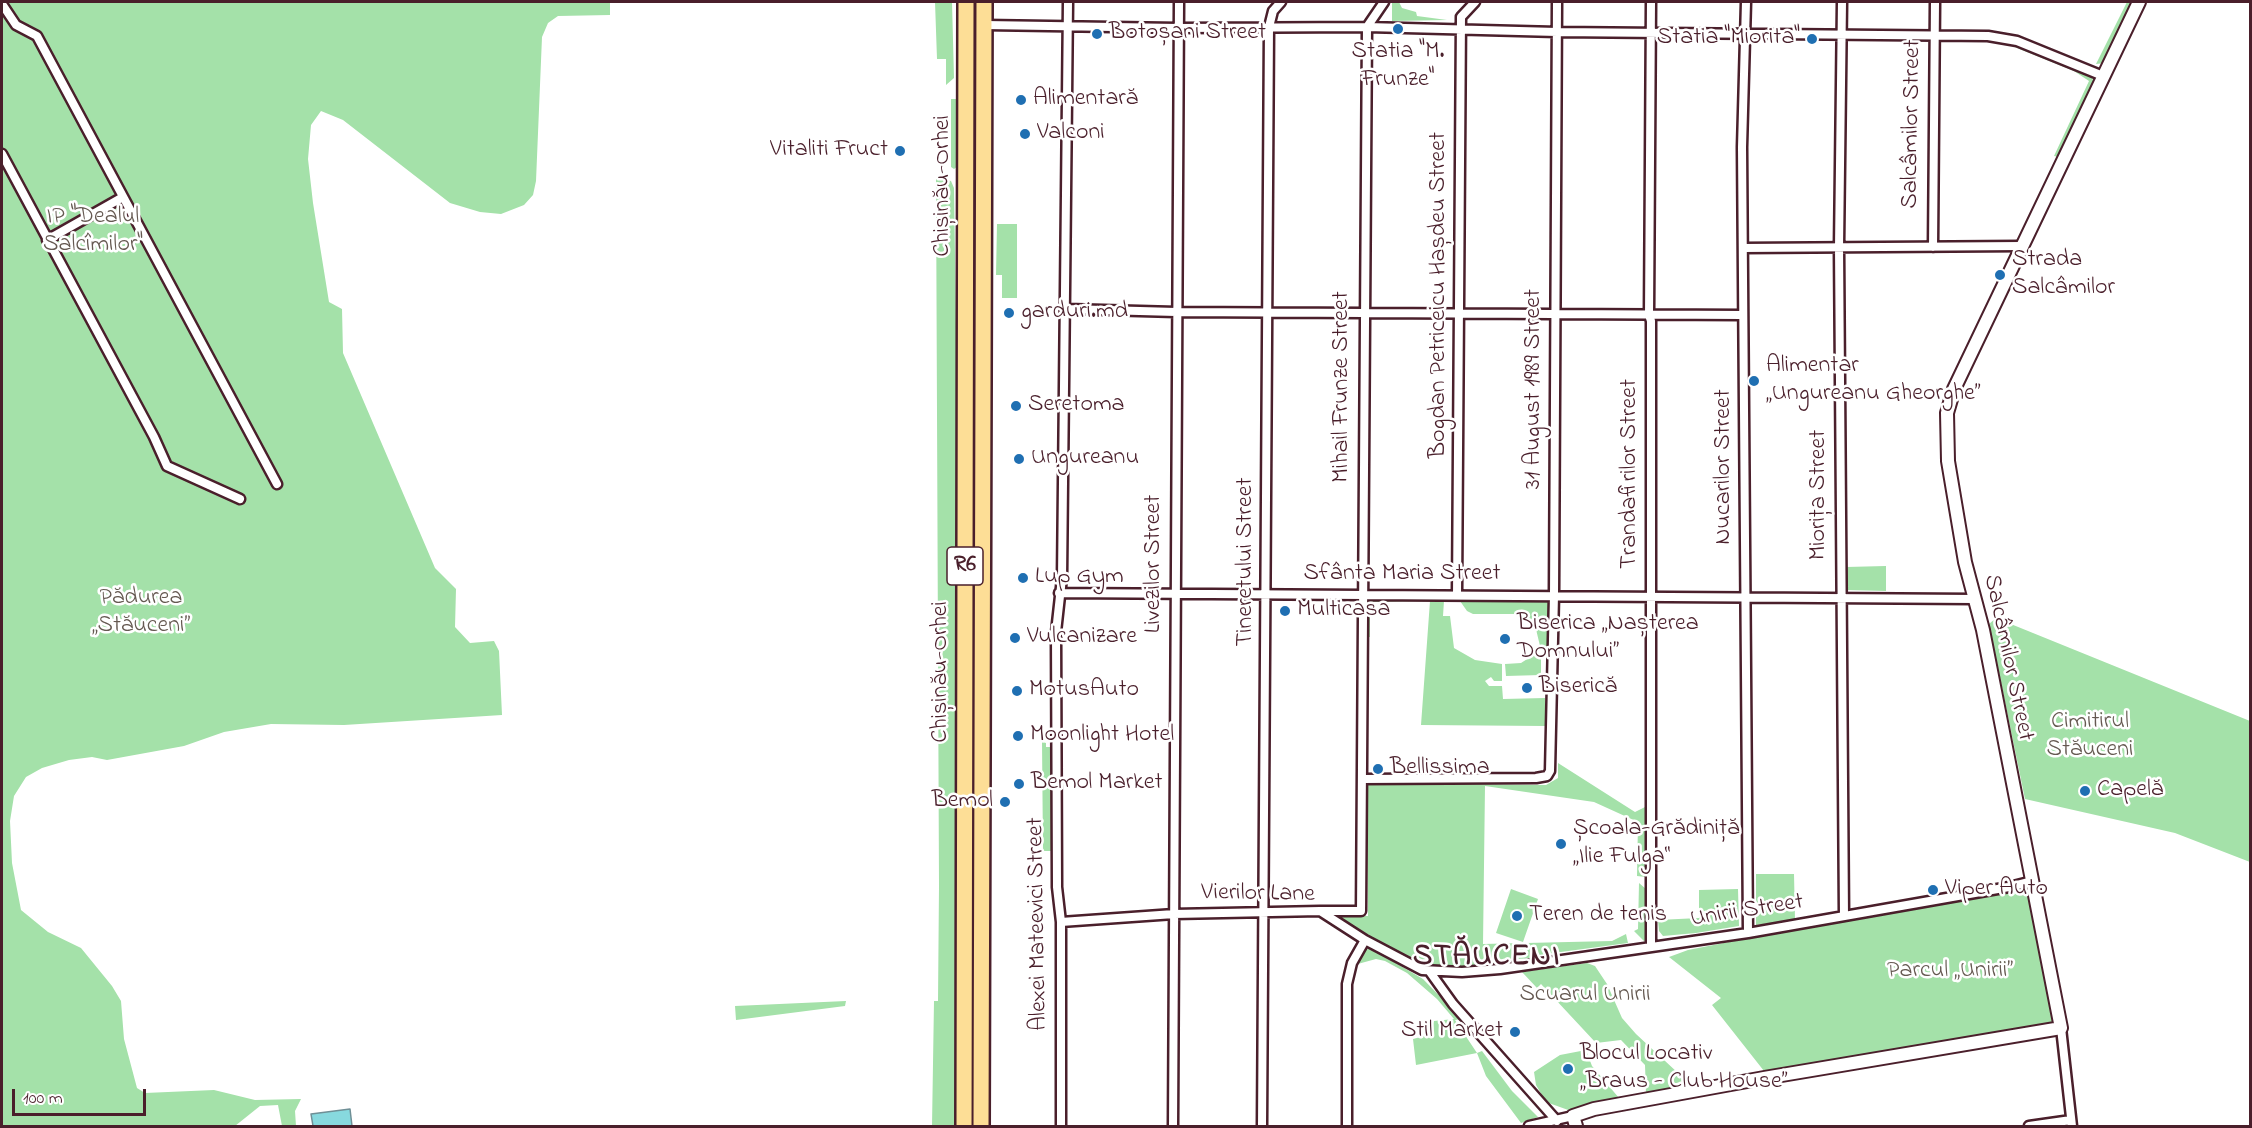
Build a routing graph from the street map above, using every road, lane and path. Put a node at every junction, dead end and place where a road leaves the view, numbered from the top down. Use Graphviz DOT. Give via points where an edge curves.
graph roads {
  1 [pos="966,2"];
  2 [pos="984,2"];
  3 [pos="1068,2"];
  4 [pos="1179,2"];
  5 [pos="1281,2"];
  6 [pos="1384,2"];
  7 [pos="1475,2"];
  8 [pos="1557,2"];
  9 [pos="1651,2"];
  10 [pos="1746,2"];
  11 [pos="1842,2"];
  12 [pos="1935,2"];
  13 [pos="2139,2"];
  14 [pos="2,4"];
  15 [pos="985,25"];
  16 [pos="1068,26"];
  17 [pos="1269,27"];
  18 [pos="1367,27"];
  19 [pos="1179,28"];
  20 [pos="1461,30"];
  21 [pos="1557,32"];
  22 [pos="1652,32"];
  23 [pos="1745,34"];
  24 [pos="1841,35"];
  25 [pos="1936,35"];
  26 [pos="2103,76"];
  27 [pos="2,154"];
  28 [pos="123,197"];
  29 [pos="48,240"];
  30 [pos="2022,246"];
  31 [pos="1839,247"];
  32 [pos="1933,247"];
  33 [pos="1743,248"];
  34 [pos="1066,309"];
  35 [pos="1176,312"];
  36 [pos="1459,312"];
  37 [pos="1268,313"];
  38 [pos="1364,313"];
  39 [pos="1554,313"];
  40 [pos="1649,315"];
  41 [pos="1743,315"];
  42 [pos="276,484"];
  43 [pos="240,499"];
  44 [pos="1059,593"];
  45 [pos="1174,593"];
  46 [pos="1266,593"];
  47 [pos="1361,594"];
  48 [pos="1457,595"];
  49 [pos="1554,595"];
  50 [pos="1650,596"];
  51 [pos="1840,597"];
  52 [pos="1745,598"];
  53 [pos="1975,599"];
  54 [pos="1362,779"];
  55 [pos="2032,881"];
  56 [pos="1320,911"];
  57 [pos="1263,912"];
  58 [pos="1174,914"];
  59 [pos="1844,916"];
  60 [pos="1061,922"];
  61 [pos="1748,933"];
  62 [pos="1365,940"];
  63 [pos="1651,947"];
  64 [pos="1430,972"];
  65 [pos="2061,1028"];
  66 [pos="1557,1121"];
  67 [pos="1575,1121"];
  68 [pos="2071,1123"];
  69 [pos="964,1126"];
  70 [pos="981,1126"];
  71 [pos="1061,1126"];
  72 [pos="1173,1126"];
  73 [pos="1262,1126"];
  74 [pos="1347,1126"];
  75 [pos="1528,1126"];
  76 [pos="2029,1126"];
  1 -- 69 [label="highway, Chișinău-Orhei / R6"];
  2 -- 15 [label="highway, Chișinău-Orhei / R6"];
  3 -- 16 [label="street, Alexei Mateevici Street"];
  4 -- 19 [label="street, Livezilor Street"];
  5 -- 17 [label="street, Tineretului Street" via="1273,11"];
  6 -- 18 [label="street"];
  7 -- 20 [label="street, Bogdan Petriceicu Hașdeu Street" via="1461,17"];
  8 -- 21 [label="street, 31 August 1989 Street"];
  9 -- 22 [label="street, Trandafirilor Street"];
  10 -- 23 [label="street, Nucarilor Street"];
  11 -- 24 [label="street, Miorița Street"];
  12 -- 25 [label="street, Salcâmilor Street"];
  13 -- 26 [label="street, Salcâmilor Street"];
  14 -- 28 [label="street" via="16,25 37,36"];
  15 -- 16 [label="street"];
  15 -- 70 [label="highway, Chișinău-Orhei / R6"];
  16 -- 19 [label="street"];
  16 -- 34 [label="street, Alexei Mateevici Street"];
  17 -- 18 [label="street"];
  17 -- 19 [label="street"];
  17 -- 37 [label="street, Tineretului Street"];
  18 -- 20 [label="street"];
  18 -- 38 [label="street, Mihail Frunze Street"];
  19 -- 35 [label="street, Livezilor Street"];
  20 -- 21 [label="street"];
  20 -- 36 [label="street, Bogdan Petriceicu Hașdeu Street"];
  21 -- 22 [label="street"];
  21 -- 39 [label="street, 31 August 1989 Street"];
  22 -- 23 [label="street"];
  22 -- 40 [label="street, Trandafirilor Street"];
  23 -- 24 [label="street"];
  23 -- 33 [label="street, Nucarilor Street"];
  24 -- 25 [label="street"];
  24 -- 31 [label="street, Miorița Street"];
  25 -- 26 [label="street" via="2006,37"];
  25 -- 32 [label="street, Salcâmilor Street"];
  26 -- 30 [label="street, Salcâmilor Street"];
  27 -- 29 [label="street"];
  28 -- 29 [label="street"];
  28 -- 42 [label="street"];
  29 -- 43 [label="street" via="167,466"];
  30 -- 32 [label="street"];
  30 -- 53 [label="street, Salcâmilor Street" via="1954,389 1947,413 1948,461"];
  31 -- 32 [label="street"];
  31 -- 33 [label="street"];
  31 -- 51 [label="street, Miorița Street"];
  33 -- 41 [label="street, Nucarilor Street"];
  34 -- 35 [label="street"];
  34 -- 44 [label="street, Alexei Mateevici Street"];
  35 -- 37 [label="street"];
  35 -- 45 [label="street, Livezilor Street"];
  36 -- 38 [label="street"];
  36 -- 39 [label="street"];
  36 -- 48 [label="street, Bogdan Petriceicu Hașdeu Street"];
  37 -- 38 [label="street"];
  37 -- 46 [label="street, Tineretului Street"];
  38 -- 47 [label="street, Mihail Frunze Street"];
  39 -- 40 [label="street"];
  39 -- 49 [label="street, 31 August 1989 Street"];
  40 -- 41 [label="street"];
  40 -- 50 [label="street, Trandafirilor Street"];
  41 -- 52 [label="street, Nucarilor Street"];
  44 -- 45 [label="street, Sfânta Maria Street"];
  44 -- 60 [label="street, Alexei Mateevici Street" via="1056,887"];
  45 -- 46 [label="street, Sfânta Maria Street"];
  45 -- 58 [label="street, Livezilor Street"];
  46 -- 47 [label="street, Sfânta Maria Street"];
  46 -- 57 [label="street, Tineretului Street"];
  47 -- 48 [label="street, Sfânta Maria Street"];
  47 -- 54 [label="street, Mihail Frunze Street"];
  48 -- 49 [label="street, Sfânta Maria Street"];
  49 -- 50 [label="street, Sfânta Maria Street"];
  49 -- 54 [label="street, 31 August 1989 Street" via="1551,766 1547,776"];
  50 -- 52 [label="street, Sfânta Maria Street"];
  50 -- 63 [label="street, Trandafirilor Street"];
  51 -- 52 [label="street, Sfânta Maria Street"];
  51 -- 53 [label="street, Sfânta Maria Street"];
  51 -- 59 [label="street, Miorița Street"];
  52 -- 61 [label="street, Nucarilor Street"];
  53 -- 55 [label="street, Salcâmilor Street"];
  54 -- 56 [label="street, Mihail Frunze Street" via="1361,911"];
  55 -- 59 [label="street, Unirii Street"];
  55 -- 65 [label="street, Salcâmilor Street"];
  56 -- 57 [label="street, Vierilor Lane"];
  56 -- 62 [label="street, Vierilor Lane"];
  57 -- 58 [label="street, Vierilor Lane"];
  57 -- 73 [label="street, Tineretului Street"];
  58 -- 60 [label="street, Vierilor Lane"];
  58 -- 72 [label="street, Livezilor Street"];
  59 -- 61 [label="street, Unirii Street"];
  60 -- 71 [label="street, Alexei Mateevici Street"];
  61 -- 63 [label="street, Unirii Street"];
  62 -- 64 [label="street, Vierilor Lane"];
  62 -- 74 [label="street" via="1352,963 1347,984"];
  63 -- 64 [label="street, Unirii Street" via="1482,971"];
  64 -- 66 [label="street, Vierilor Lane" via="1453,1004"];
  65 -- 67 [label="street" via="1594,1109"];
  65 -- 68 [label="street, Salcâmilor Street"];
  66 -- 67 [label="street"];
  66 -- 75 [label="street"];
  68 -- 76 [label="street"];
}
